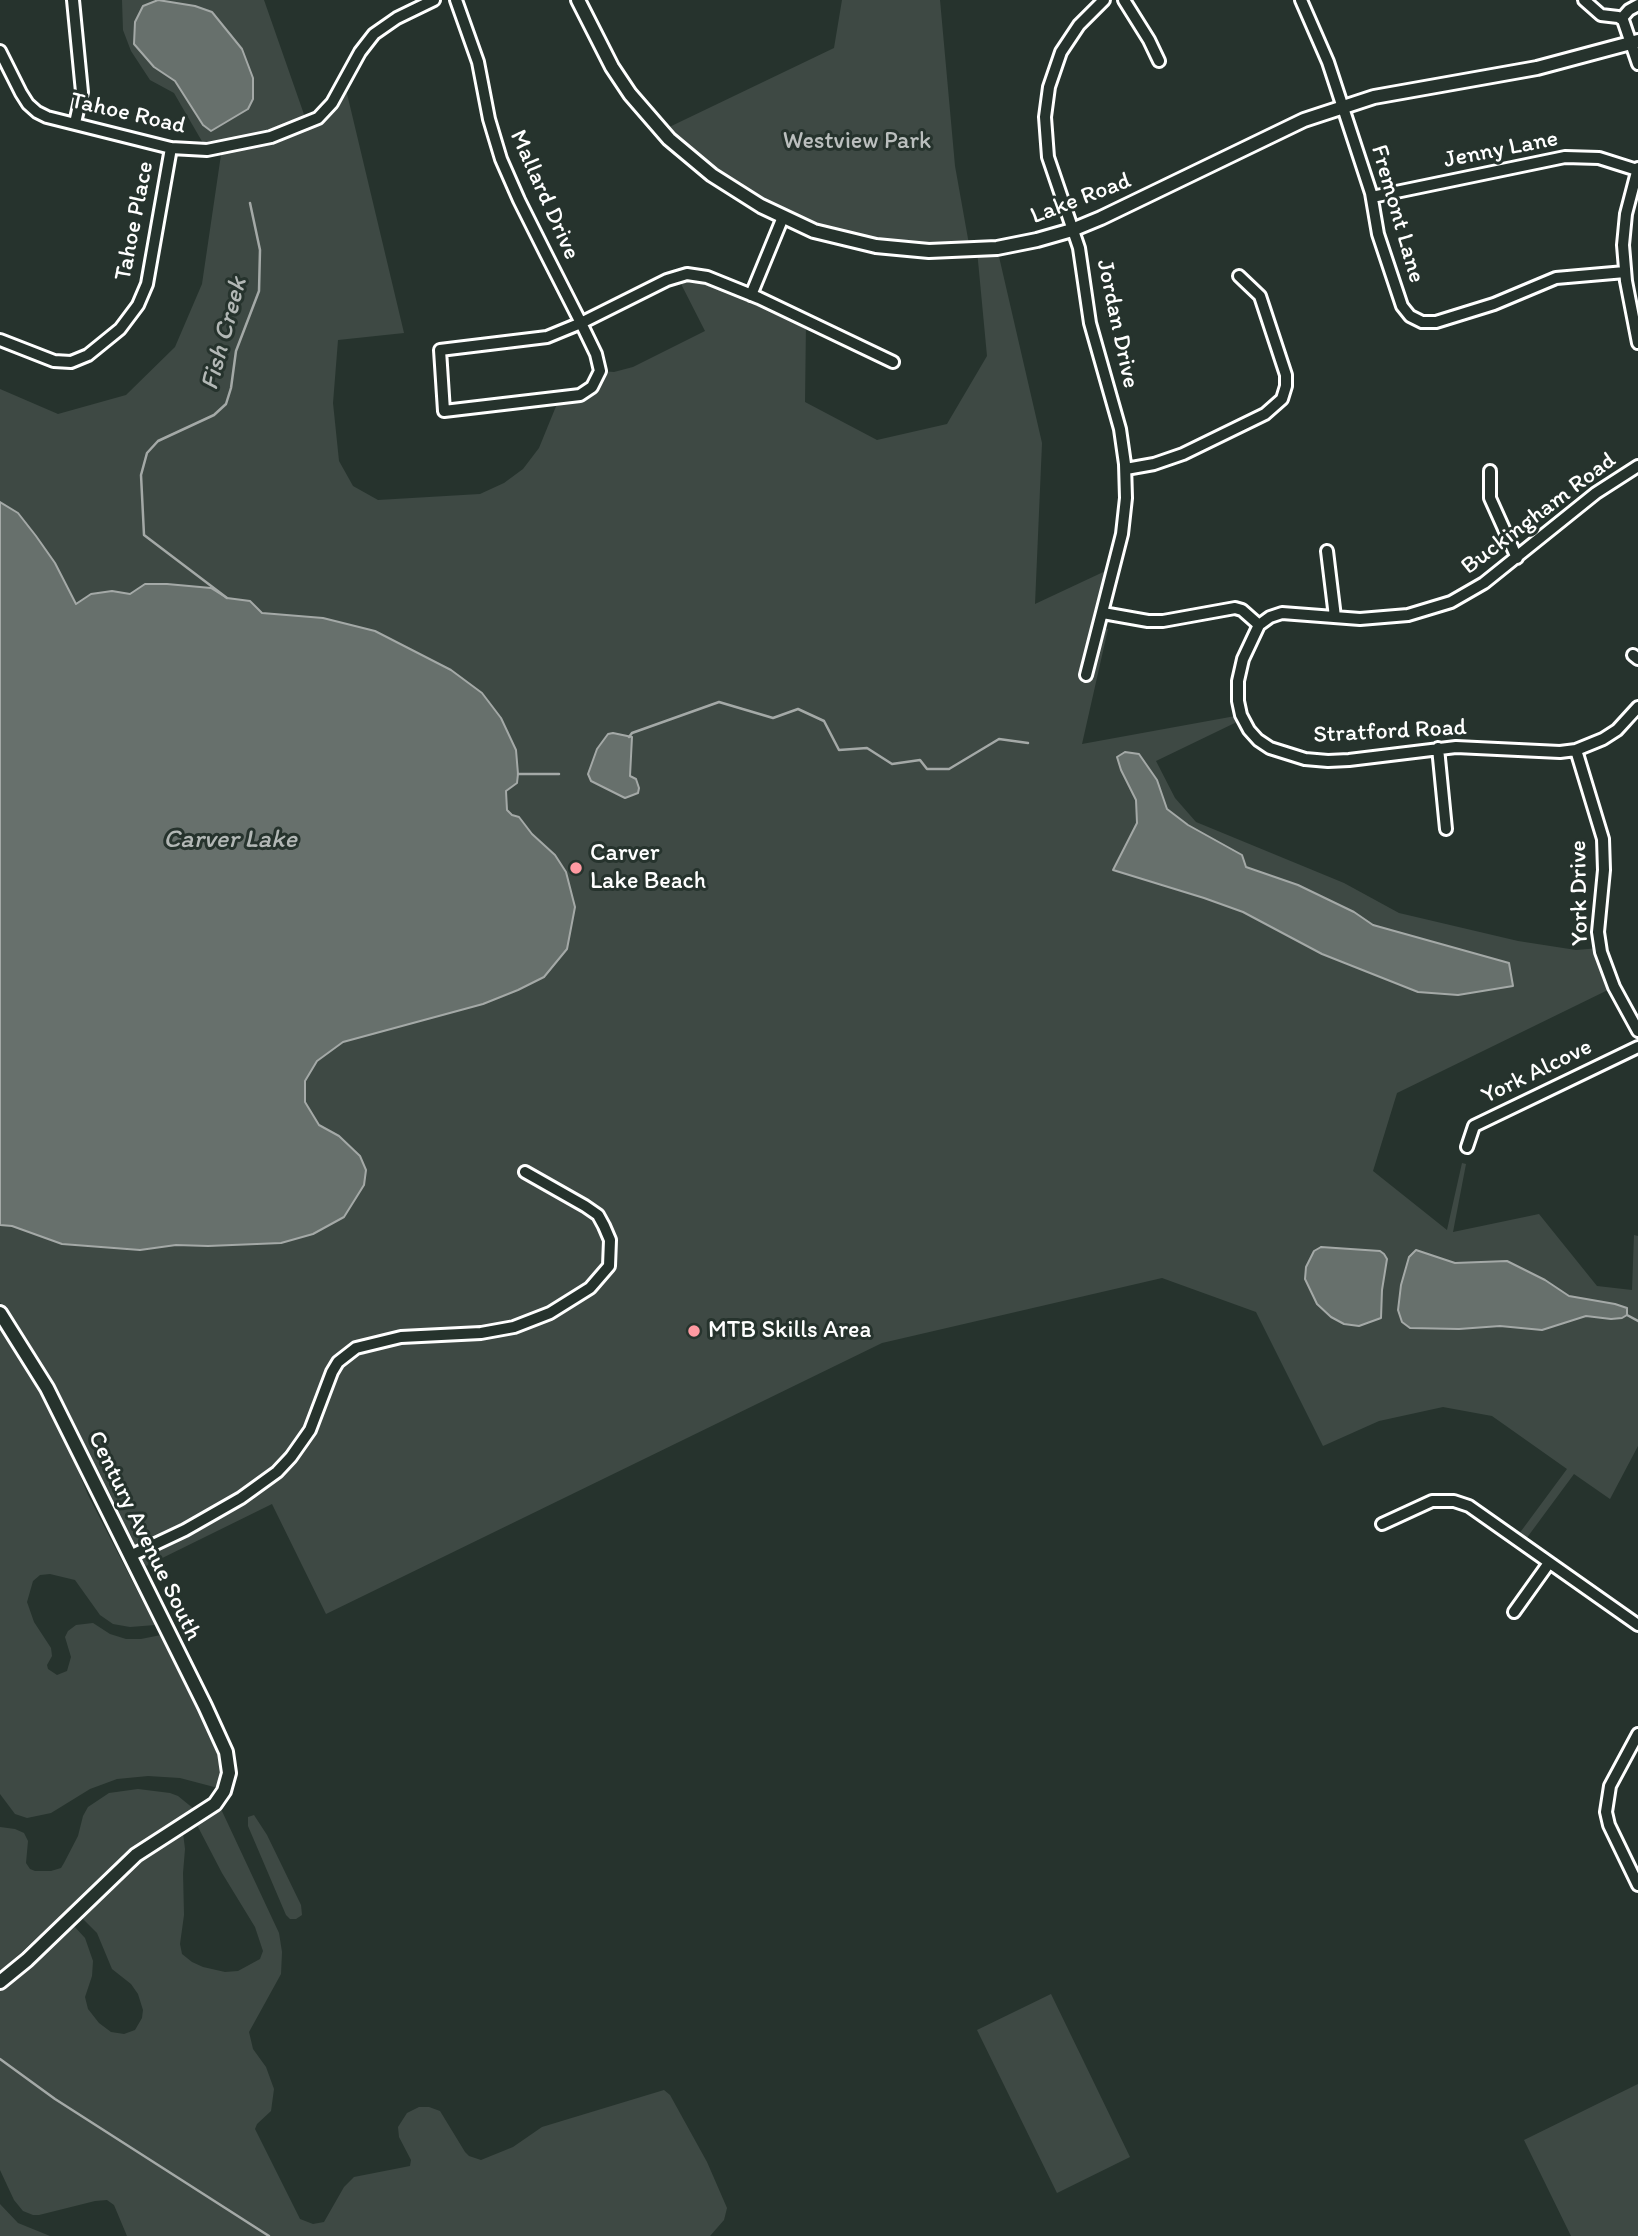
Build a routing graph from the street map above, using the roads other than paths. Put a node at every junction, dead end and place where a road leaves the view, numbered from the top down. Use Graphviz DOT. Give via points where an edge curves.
graph roads {
  1 [pos="73,0"];
  2 [pos="434,0"];
  3 [pos="456,0"];
  4 [pos="578,0"];
  5 [pos="1104,0"];
  6 [pos="1125,0"];
  7 [pos="1301,0"];
  8 [pos="1584,0"];
  9 [pos="1638,5"];
  10 [pos="1622,18"];
  11 [pos="1635,42"];
  12 [pos="0,51"];
  13 [pos="1159,61"];
  14 [pos="1638,64"];
  15 [pos="1342,107"];
  16 [pos="75,123"];
  17 [pos="171,148"];
  18 [pos="1638,169"];
  19 [pos="1373,197"];
  20 [pos="783,217"];
  21 [pos="1631,222"];
  22 [pos="1072,230"];
  23 [pos="1625,272"];
  24 [pos="1239,275"];
  25 [pos="751,295"];
  26 [pos="581,323"];
  27 [pos="0,340"];
  28 [pos="1638,343"];
  29 [pos="893,362"];
  30 [pos="1638,466"];
  31 [pos="1126,469"];
  32 [pos="1490,471"];
  33 [pos="1327,551"];
  34 [pos="1517,558"];
  35 [pos="1103,613"];
  36 [pos="1335,617"];
  37 [pos="1259,625"];
  38 [pos="1086,675"];
  39 [pos="1638,707"];
  40 [pos="1438,748"];
  41 [pos="1576,750"];
  42 [pos="1446,830"];
  43 [pos="1638,1031"];
  44 [pos="1638,1047"];
  45 [pos="1467,1147"];
  46 [pos="525,1172"];
  47 [pos="0,1313"];
  48 [pos="1382,1524"];
  49 [pos="130,1556"];
  50 [pos="1549,1563"];
  51 [pos="1514,1612"];
  52 [pos="1638,1625"];
  53 [pos="1638,1734"];
  54 [pos="1638,1885"];
  55 [pos="0,1982"];
  1 -- 16 [label="street" via="82,92"];
  2 -- 17 [label="street, Tahoe Road" via="374,34 332,103 318,117 253,141 207,150"];
  3 -- 26 [label="street, Mallard Drive" via="478,62 501,159"];
  4 -- 20 [label="street, Lake Road" via="612,67 669,139 738,193"];
  5 -- 22 [label="street, Jordan Drive" via="1067,42 1046,103 1048,157"];
  6 -- 13 [label="street"];
  7 -- 15 [label="street, Fremont Lane"];
  8 -- 10 [label="street" via="1601,15"];
  9 -- 10 [label="street"];
  10 -- 11 [label="street"];
  11 -- 14 [label="street"];
  11 -- 15 [label="street, Lake Road" via="1537,68 1406,90"];
  12 -- 16 [label="street, Tahoe Road" via="28,104 47,117"];
  15 -- 19 [label="street, Fremont Lane"];
  15 -- 22 [label="street, Lake Road" via="1285,129"];
  16 -- 17 [label="street, Tahoe Road"];
  17 -- 27 [label="street, Tahoe Place" via="147,284 120,329 88,355 71,362 54,361"];
  18 -- 19 [label="street, Jenny Lane" via="1599,158 1565,157"];
  18 -- 21 [label="street"];
  19 -- 23 [label="street, Fremont Lane" via="1377,231 1402,306 1422,322 1488,306 1556,278"];
  20 -- 22 [label="street, Lake Road" via="845,239 929,251 997,248"];
  20 -- 25 [label="street"];
  21 -- 23 [label="street" via="1623,246"];
  22 -- 31 [label="street, Jordan Drive"];
  23 -- 28 [label="street"];
  24 -- 31 [label="street" via="1260,296 1285,371 1282,399 1265,415 1183,454"];
  25 -- 26 [label="street, Mallard Drive" via="707,276 677,276"];
  25 -- 29 [label="street, Mallard Drive"];
  26 -- 26 [label="street, Mallard Drive" via="599,364 597,380 587,392 444,411 440,349 533,340"];
  30 -- 34 [label="street, Buckingham Road" via="1596,493"];
  31 -- 35 [label="street, Jordan Drive" via="1122,534"];
  32 -- 34 [label="street" via="1490,498"];
  33 -- 36 [label="street"];
  34 -- 36 [label="street, Buckingham Road" via="1469,593 1430,609 1383,619"];
  35 -- 37 [label="street" via="1163,621 1235,608"];
  35 -- 38 [label="street, Jordan Drive"];
  36 -- 37 [label="street, Buckingham Road" via="1282,613"];
  37 -- 40 [label="street, Stratford Road" via="1238,681 1243,719 1258,740 1286,754 1328,761"];
  39 -- 41 [label="street, Stratford Road" via="1617,730"];
  40 -- 41 [label="street, Stratford Road"];
  40 -- 42 [label="street"];
  41 -- 43 [label="street, York Drive" via="1603,839 1601,952"];
  44 -- 45 [label="street, York Alcove" via="1474,1126"];
  46 -- 49 [label="street" via="598,1215 611,1253 609,1266 595,1283 550,1313 514,1327 401,1337 356,1348 331,1372 310,1430 277,1472 241,1499"];
  47 -- 49 [label="street, Century Avenue South" via="44,1384"];
  48 -- 50 [label="street" via="1423,1504 1454,1501 1481,1512"];
  49 -- 55 [label="street, Century Avenue South" via="223,1743 229,1767 226,1786 208,1809 127,1863"];
  50 -- 51 [label="street"];
  50 -- 52 [label="street"];
  53 -- 54 [label="street" via="1606,1798 1609,1825"];
}
